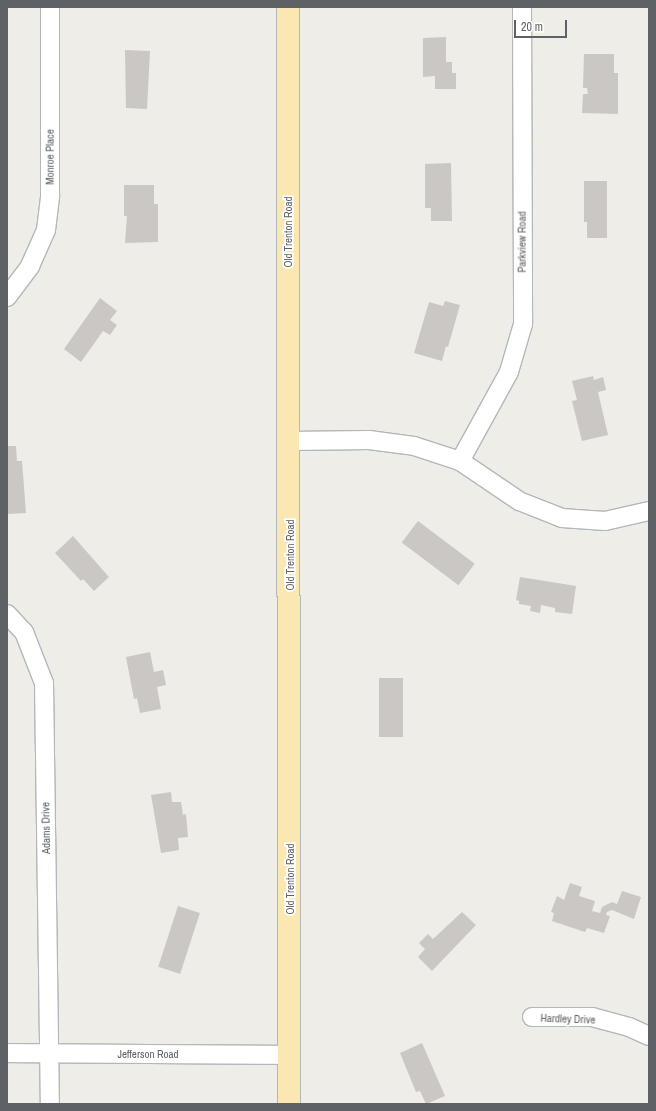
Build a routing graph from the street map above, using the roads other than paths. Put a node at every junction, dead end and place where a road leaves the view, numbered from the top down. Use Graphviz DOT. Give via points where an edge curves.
graph roads {
  1 [pos="50,7"];
  2 [pos="288,7"];
  3 [pos="522,7"];
  4 [pos="7,297"];
  5 [pos="290,441"];
  6 [pos="460,461"];
  7 [pos="649,511"];
  8 [pos="7,614"];
  9 [pos="532,1017"];
  10 [pos="649,1036"];
  11 [pos="7,1053"];
  12 [pos="48,1053"];
  13 [pos="290,1055"];
  14 [pos="50,1104"];
  15 [pos="289,1104"];
  1 -- 4 [label="street, Monroe Place" via="50,195 46,230 30,266"];
  2 -- 5 [label="main road, Old Trenton Road"];
  3 -- 6 [label="street, Parkview Road" via="523,324 509,372"];
  5 -- 6 [label="street" via="369,440 414,446"];
  5 -- 13 [label="main road, Old Trenton Road"];
  6 -- 7 [label="street" via="519,501 562,518 606,521"];
  8 -- 12 [label="street, Adams Drive" via="24,632 44,683"];
  9 -- 10 [label="street, Hardley Drive" via="592,1017 629,1027"];
  11 -- 12 [label="street, Jefferson Road"];
  12 -- 13 [label="street, Jefferson Road"];
  12 -- 14 [label="street, Adams Drive"];
  13 -- 15 [label="main road, Old Trenton Road"];
}
